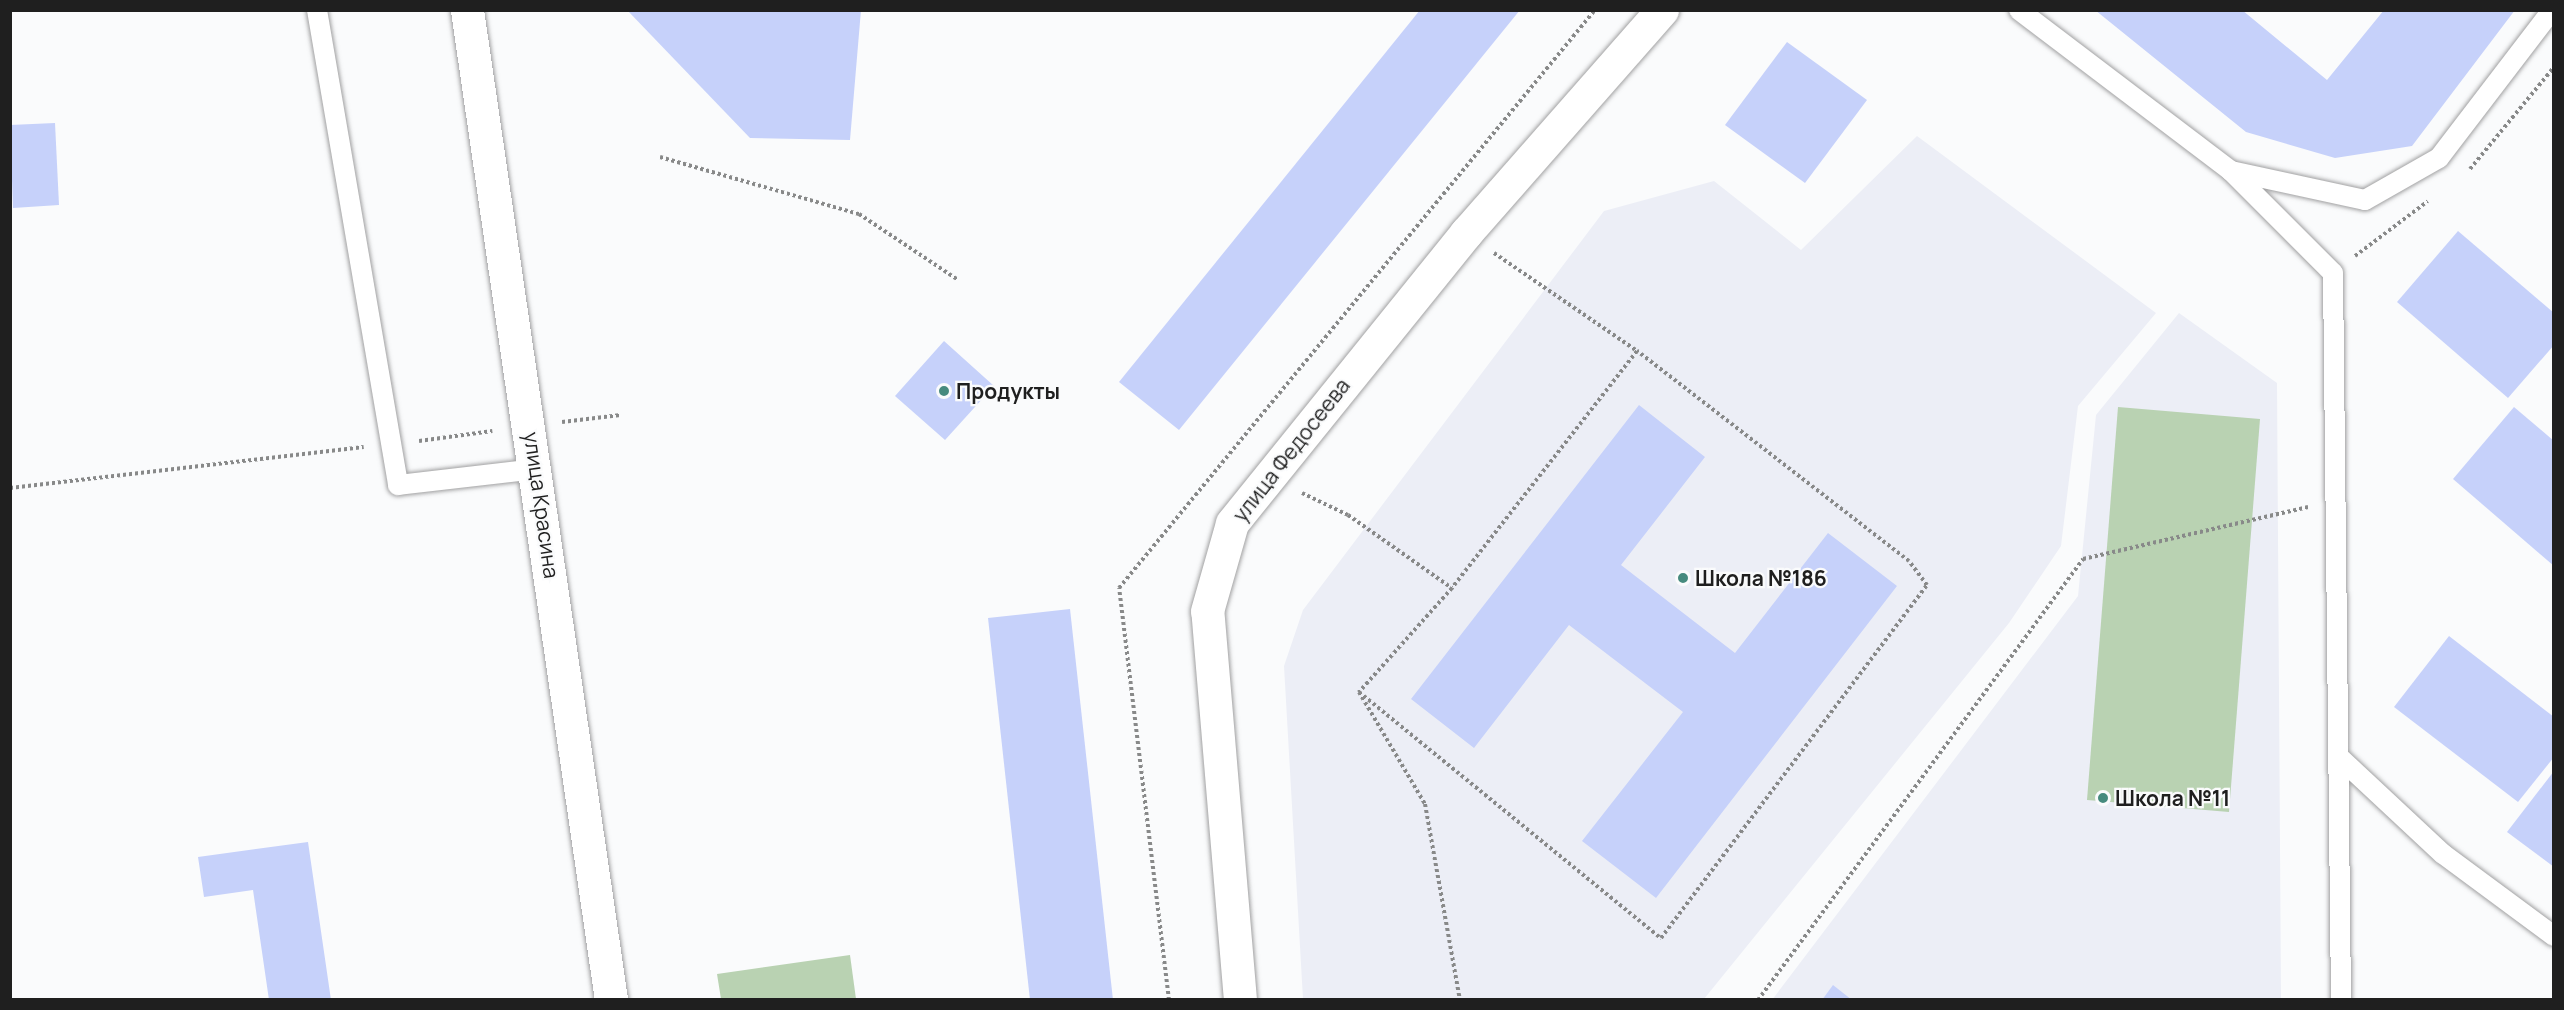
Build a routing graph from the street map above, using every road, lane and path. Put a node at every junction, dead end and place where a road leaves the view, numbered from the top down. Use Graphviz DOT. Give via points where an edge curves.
graph roads {
  1 [pos="317,10"];
  2 [pos="467,10"];
  3 [pos="1662,10"];
  4 [pos="2019,10"];
  5 [pos="2552,10"];
  6 [pos="660,157"];
  7 [pos="2231,171"];
  8 [pos="1466,233"];
  9 [pos="957,279"];
  10 [pos="1637,351"];
  11 [pos="621,415"];
  12 [pos="531,425"];
  13 [pos="1245,432"];
  14 [pos="392,444"];
  15 [pos="537,469"];
  16 [pos="1268,477"];
  17 [pos="10,488"];
  18 [pos="2335,507"];
  19 [pos="1452,588"];
  20 [pos="1359,692"];
  21 [pos="2341,759"];
  22 [pos="2553,936"];
  23 [pos="611,999"];
  24 [pos="1240,999"];
  25 [pos="1460,999"];
  26 [pos="1758,999"];
  27 [pos="2341,999"];
  1 -- 14 [label="lane"];
  2 -- 12 [label="street, улица Красина"];
  3 -- 8 [label="street, улица Федосеева"];
  4 -- 7 [label="lane"];
  5 -- 7 [label="lane" via="2439,158 2365,200"];
  6 -- 9 [label="path" via="859,214"];
  7 -- 18 [label="lane" via="2333,273"];
  8 -- 10 [label="path"];
  8 -- 16 [label="street, улица Федосеева"];
  10 -- 19 [label="path"];
  10 -- 20 [label="path" via="1909,561 1927,585 1661,938"];
  11 -- 12 [label="path"];
  12 -- 14 [label="path"];
  12 -- 15 [label="street, улица Красина"];
  13 -- 16 [label="path"];
  14 -- 15 [label="lane" via="398,485"];
  14 -- 17 [label="path"];
  15 -- 23 [label="street, улица Красина"];
  16 -- 19 [label="path" via="1348,515"];
  16 -- 24 [label="street, улица Федосеева" via="1232,523 1208,611"];
  18 -- 21 [label="lane"];
  18 -- 26 [label="path" via="2293,507 2083,559"];
  19 -- 20 [label="path"];
  20 -- 25 [label="path" via="1425,804"];
  21 -- 22 [label="lane" via="2443,854"];
  21 -- 27 [label="lane"];
}
